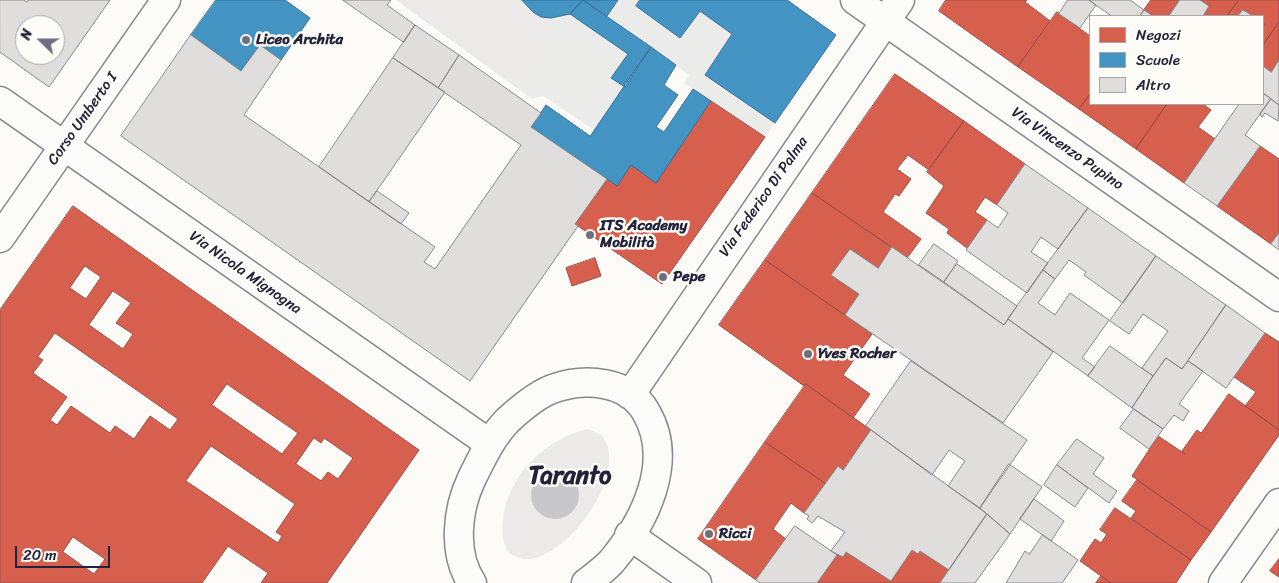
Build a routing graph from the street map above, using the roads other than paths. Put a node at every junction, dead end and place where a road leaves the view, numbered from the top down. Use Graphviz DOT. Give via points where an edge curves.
graph roads {
  1 [pos="166,0"];
  2 [pos="855,0"];
  3 [pos="893,11"];
  4 [pos="0,101"];
  5 [pos="64,146"];
  6 [pos="0,238"];
  7 [pos="1279,297"];
  8 [pos="630,395"];
  9 [pos="490,444"];
  10 [pos="1279,503"];
  11 [pos="629,535"];
  12 [pos="472,583"];
  13 [pos="586,583"];
  14 [pos="697,583"];
  15 [pos="1224,583"];
  1 -- 5 [label="street, Corso Umberto I"];
  2 -- 3 [label="street, Via Vincenzo Pupino"];
  3 -- 7 [label="street, Via Vincenzo Pupino"];
  3 -- 8 [label="street, Via Federico Di Palma"];
  4 -- 5 [label="street, Via Nicola Mignogna"];
  5 -- 6 [label="street, Corso Umberto I"];
  5 -- 9 [label="street, Via Nicola Mignogna"];
  8 -- 9 [label="street" via="609,384 581,382 553,388 507,421"];
  8 -- 11 [label="street" via="646,411 656,437 658,464 653,491"];
  9 -- 12 [label="street" via="467,488 460,518 460,553"];
  10 -- 15 [label="street"];
  11 -- 13 [label="street" via="612,561"];
  11 -- 14 [label="street"];
}
